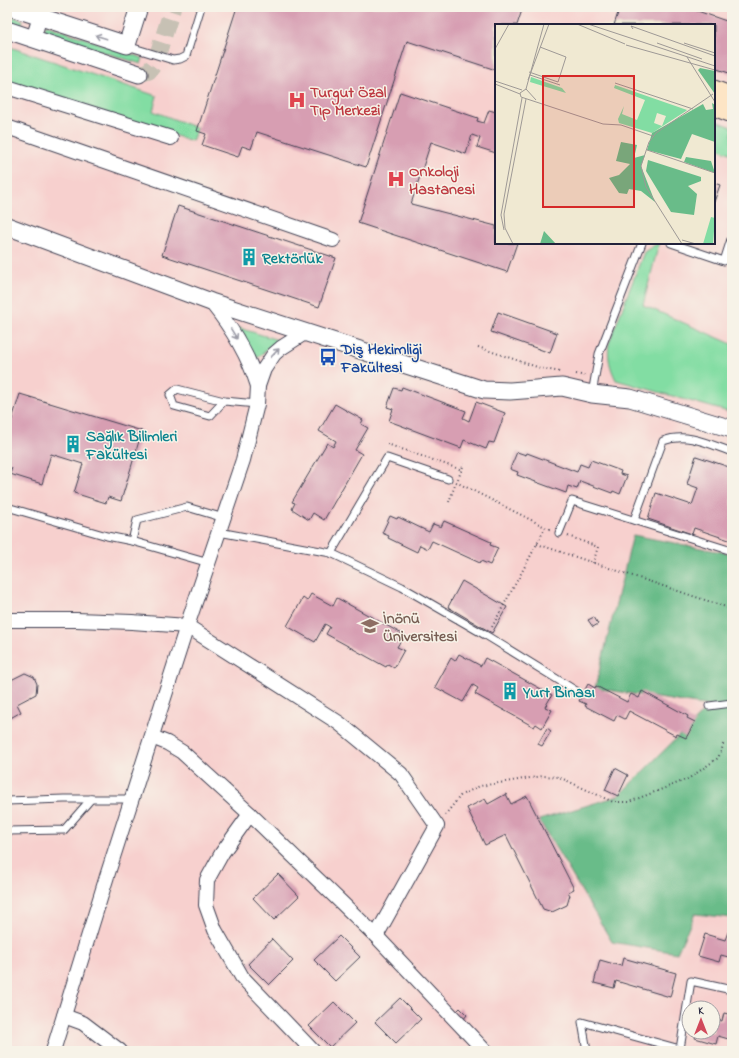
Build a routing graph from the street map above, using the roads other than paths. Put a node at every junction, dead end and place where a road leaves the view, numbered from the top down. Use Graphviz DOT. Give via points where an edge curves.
graph roads {
  1 [pos="10,7"];
  2 [pos="139,7"];
  3 [pos="201,7"];
  4 [pos="42,12"];
  5 [pos="7,30"];
  6 [pos="33,39"];
  7 [pos="127,46"];
  8 [pos="139,74"];
  9 [pos="7,87"];
  10 [pos="715,90"];
  11 [pos="732,97"];
  12 [pos="715,106"];
  13 [pos="732,112"];
  14 [pos="7,127"];
  15 [pos="171,138"];
  16 [pos="7,226"];
  17 [pos="732,236"];
  18 [pos="333,240"];
  19 [pos="642,244"];
  20 [pos="674,244"];
  21 [pos="211,302"];
  22 [pos="306,332"];
  23 [pos="258,386"];
  24 [pos="593,386"];
  25 [pos="224,401"];
  26 [pos="257,404"];
  27 [pos="732,429"];
  28 [pos="732,452"];
  29 [pos="448,479"];
  30 [pos="7,507"];
  31 [pos="224,518"];
  32 [pos="634,520"];
  33 [pos="220,532"];
  34 [pos="559,533"];
  35 [pos="132,541"];
  36 [pos="732,551"];
  37 [pos="332,553"];
  38 [pos="209,563"];
  39 [pos="7,620"];
  40 [pos="187,626"];
  41 [pos="578,692"];
  42 [pos="732,703"];
  43 [pos="709,706"];
  44 [pos="152,737"];
  45 [pos="91,799"];
  46 [pos="132,799"];
  47 [pos="7,801"];
  48 [pos="250,814"];
  49 [pos="7,831"];
  50 [pos="376,936"];
  51 [pos="732,990"];
  52 [pos="64,1016"];
  53 [pos="684,1050"];
  54 [pos="53,1051"];
  55 [pos="120,1051"];
  56 [pos="313,1051"];
  57 [pos="485,1051"];
  58 [pos="587,1051"];
  1 -- 4 [label="street"];
  2 -- 7 [label="street"];
  3 -- 7 [label="lane" via="186,56 183,58 173,60"];
  4 -- 6 [label="street"];
  7 -- 4 [label="street, one-way"];
  5 -- 6 [label="street"];
  6 -- 8 [label="street"];
  9 -- 15 [label="street"];
  10 -- 11 [label="main road"];
  12 -- 13 [label="main road"];
  14 -- 18 [label="street"];
  16 -- 21 [label="street"];
  17 -- 20 [label="lane" via="724,261"];
  19 -- 24 [label="lane" via="599,354"];
  21 -- 22 [label="street"];
  21 -- 23 [label="street, one-way" via="240,342"];
  23 -- 22 [label="street, one-way" via="264,369 274,354"];
  22 -- 24 [label="street" via="484,390"];
  23 -- 26 [label="street"];
  24 -- 27 [label="street"];
  25 -- 25 [label="lane" via="177,389 170,395 174,406 210,416"];
  25 -- 26 [label="lane"];
  26 -- 31 [label="street" via="243,460"];
  28 -- 32 [label="lane" via="691,438 676,437 663,441"];
  29 -- 37 [label="lane" via="387,458"];
  30 -- 35 [label="lane"];
  31 -- 33 [label="street"];
  31 -- 35 [label="lane" via="187,507 138,520"];
  32 -- 34 [label="lane" via="572,501"];
  32 -- 36 [label="lane"];
  33 -- 37 [label="lane"];
  33 -- 38 [label="street"];
  35 -- 38 [label="lane"];
  37 -- 41 [label="lane" via="402,587"];
  38 -- 40 [label="street"];
  39 -- 40 [label="street" via="76,620"];
  40 -- 44 [label="street"];
  40 -- 50 [label="street" via="339,723 401,774 437,826"];
  42 -- 43 [label="lane"];
  44 -- 46 [label="street"];
  44 -- 48 [label="street" via="182,752"];
  45 -- 46 [label="lane"];
  45 -- 47 [label="lane"];
  45 -- 49 [label="lane" via="64,830"];
  46 -- 52 [label="street"];
  48 -- 50 [label="street"];
  48 -- 56 [label="street" via="222,853 207,880 206,905 215,930 242,977"];
  50 -- 57 [label="street"];
  51 -- 53 [label="lane" via="691,981"];
  52 -- 54 [label="street"];
  52 -- 55 [label="street" via="83,1023"];
  53 -- 58 [label="lane" via="582,1022"];
}
